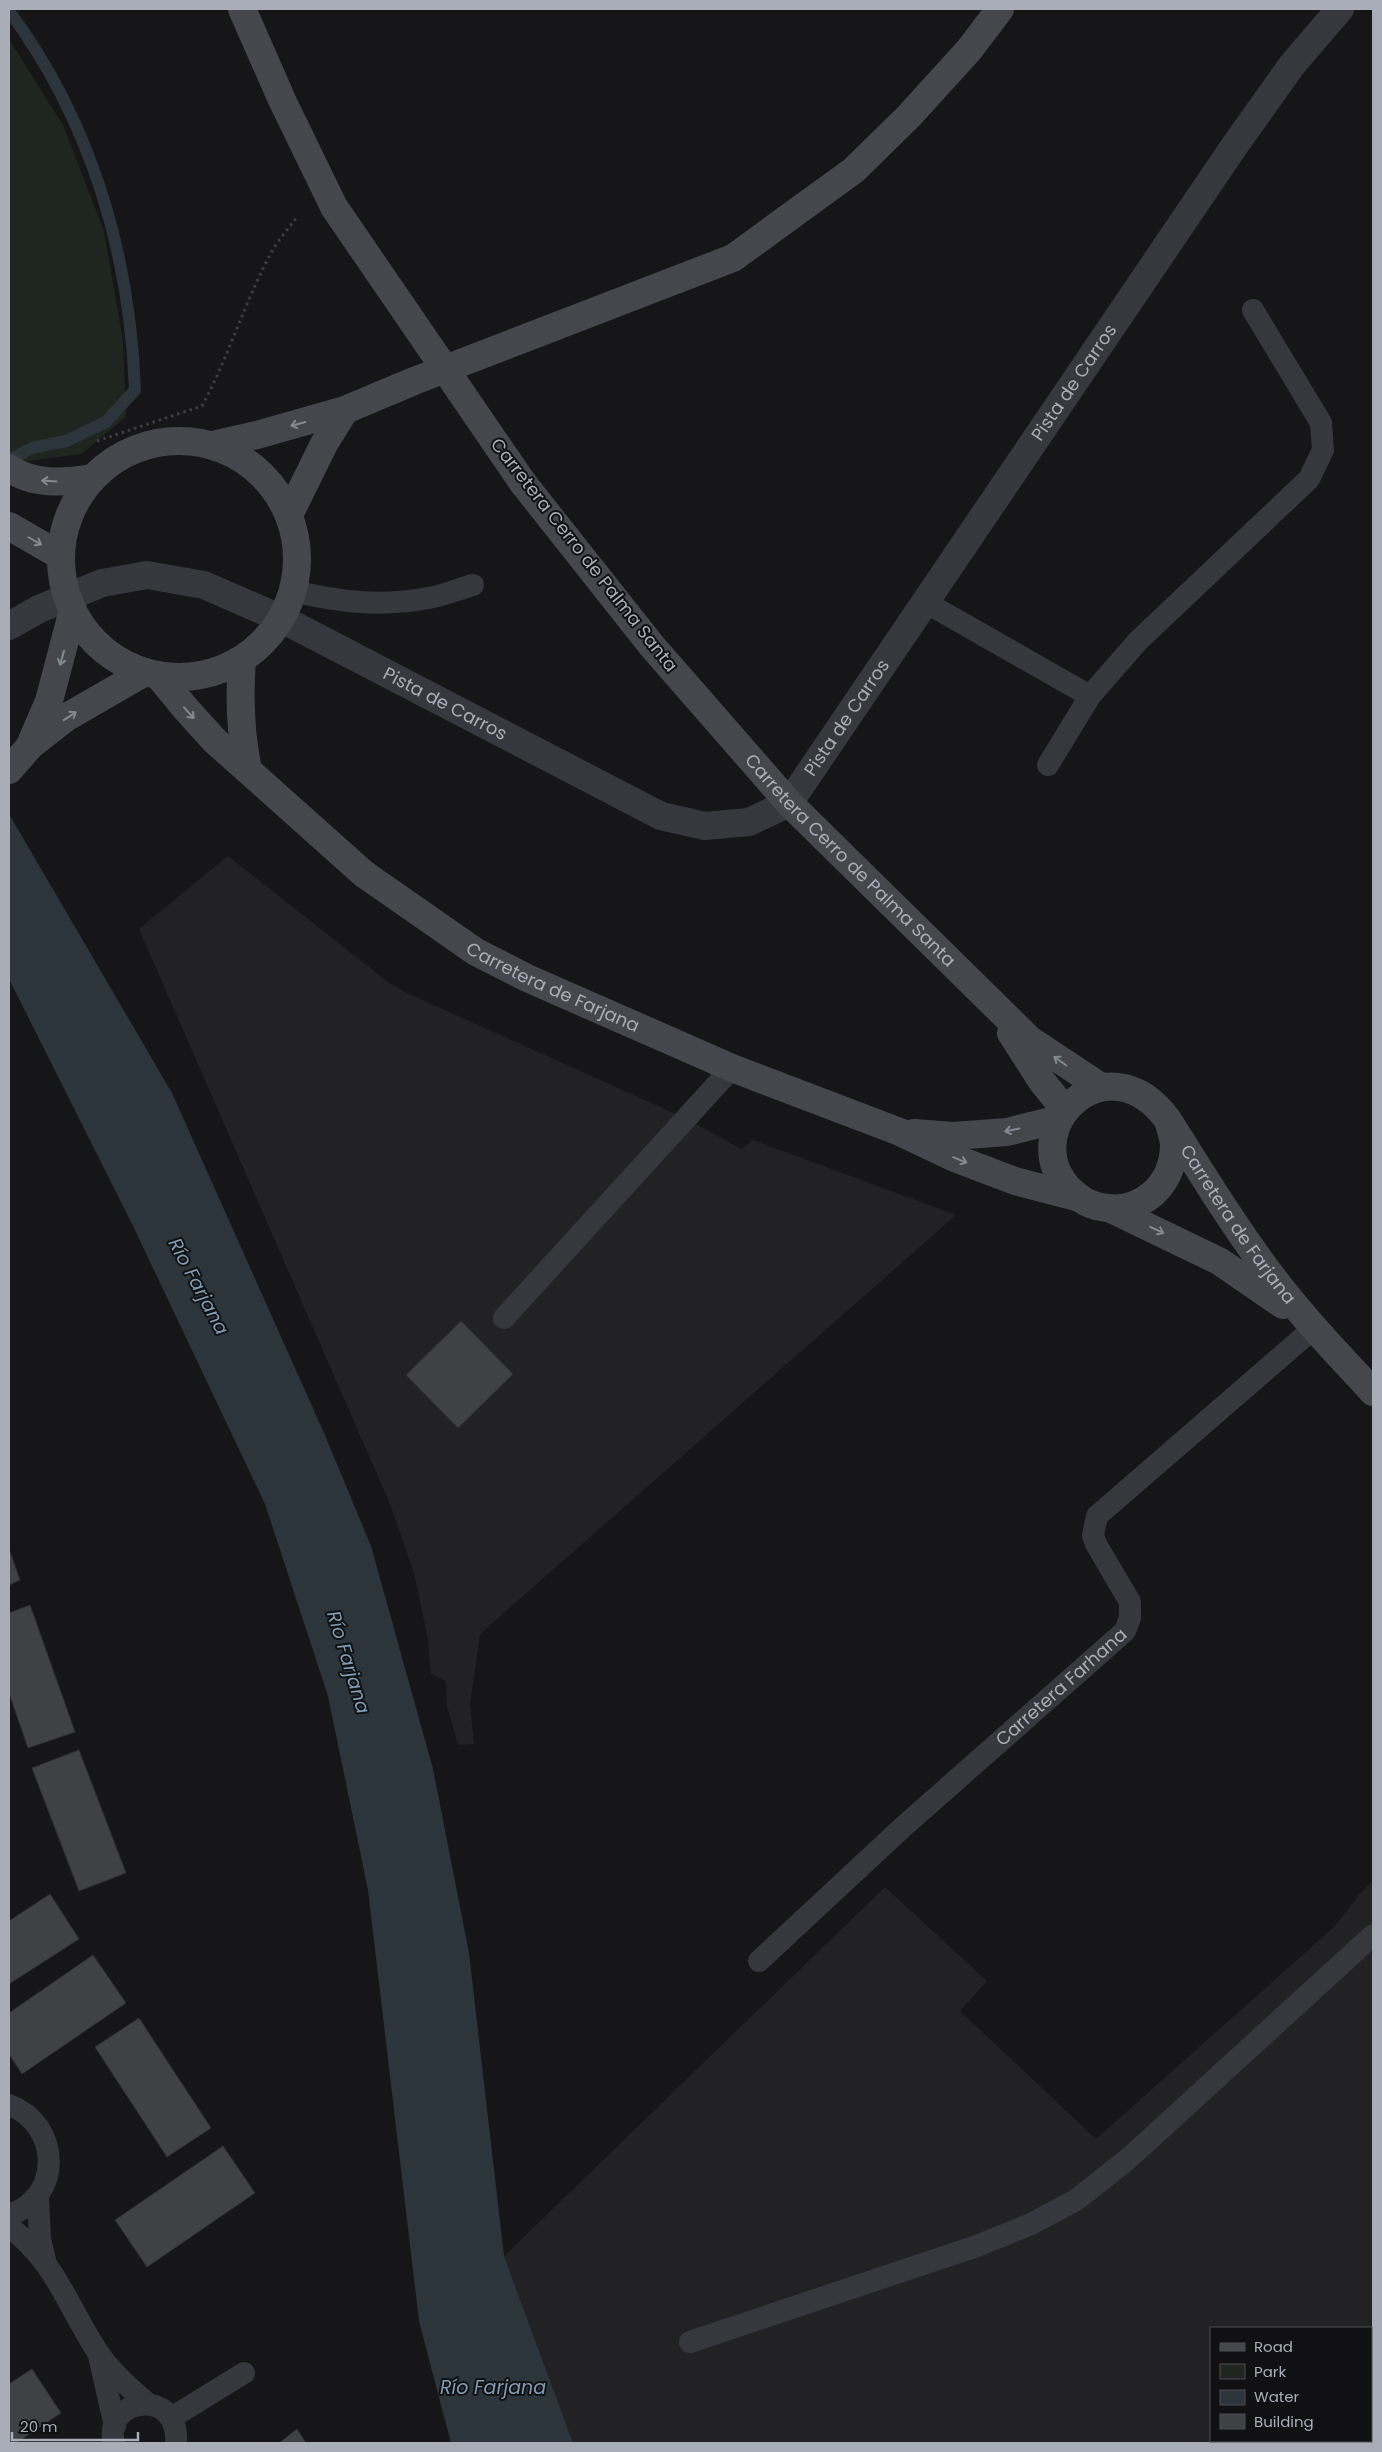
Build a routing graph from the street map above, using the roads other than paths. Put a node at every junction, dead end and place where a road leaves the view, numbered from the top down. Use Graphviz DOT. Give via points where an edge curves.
graph roads {
  1 [pos="242,9"];
  2 [pos="1000,9"];
  3 [pos="1340,9"];
  4 [pos="1253,310"];
  5 [pos="345,410"];
  6 [pos="213,445"];
  7 [pos="9,468"];
  8 [pos="92,478"];
  9 [pos="289,515"];
  10 [pos="9,526"];
  11 [pos="61,556"];
  12 [pos="473,585"];
  13 [pos="293,591"];
  14 [pos="925,602"];
  15 [pos="70,604"];
  16 [pos="282,619"];
  17 [pos="9,626"];
  18 [pos="242,659"];
  19 [pos="152,674"];
  20 [pos="1090,696"];
  21 [pos="31,744"];
  22 [pos="1048,765"];
  23 [pos="9,770"];
  24 [pos="248,770"];
  25 [pos="789,803"];
  26 [pos="1000,1012"];
  27 [pos="732,1068"];
  28 [pos="1101,1088"];
  29 [pos="1062,1114"];
  30 [pos="1168,1120"];
  31 [pos="900,1132"];
  32 [pos="1076,1197"];
  33 [pos="1113,1210"];
  34 [pos="504,1318"];
  35 [pos="1314,1328"];
  36 [pos="1373,1392"];
  37 [pos="1373,1935"];
  38 [pos="759,1961"];
  39 [pos="9,2106"];
  40 [pos="38,2196"];
  41 [pos="9,2215"];
  42 [pos="9,2227"];
  43 [pos="45,2260"];
  44 [pos="690,2342"];
  45 [pos="99,2355"];
  46 [pos="244,2373"];
  47 [pos="147,2403"];
  48 [pos="171,2418"];
  49 [pos="115,2435"];
  50 [pos="176,2443"];
  1 -- 25 [label="main road, Carretera Cerro de Palma Santa, bridge" via="328,195 523,483 652,646"];
  2 -- 5 [label="main road" via="969,50 854,170 733,258"];
  3 -- 14 [label="street, Pista de Carros" via="1292,64 1233,148"];
  4 -- 20 [label="lane" via="1321,423 1323,450 1310,480 1138,641"];
  5 -- 6 [label="main road, one-way"];
  5 -- 9 [label="main road" via="319,452"];
  6 -- 8 [label="main road" via="187,440 161,441 135,448"];
  6 -- 9 [label="main road" via="245,460 271,485"];
  8 -- 7 [label="main road, one-way" via="66,482 41,480"];
  8 -- 11 [label="main road" via="76,501 65,528"];
  9 -- 13 [label="main road" via="296,540 297,566"];
  10 -- 11 [label="main road, one-way"];
  11 -- 15 [label="main road"];
  12 -- 13 [label="lane" via="429,598 383,603 337,601"];
  13 -- 16 [label="main road"];
  14 -- 20 [label="lane"];
  14 -- 25 [label="street, Pista de Carros"];
  15 -- 16 [label="street, Pista de Carros" via="102,583 146,575 204,585"];
  15 -- 17 [label="street, Pista de Carros"];
  15 -- 19 [label="main road" via="91,637 116,658"];
  15 -- 21 [label="main road, one-way" via="49,701"];
  16 -- 18 [label="main road" via="265,641"];
  16 -- 25 [label="street, Pista de Carros" via="661,816 705,826 749,822"];
  18 -- 19 [label="main road" via="216,672 187,677"];
  18 -- 24 [label="main road" via="240,733"];
  21 -- 19 [label="main road, one-way" via="67,717"];
  19 -- 24 [label="main road, Carretera de Farjana, one-way" via="215,741"];
  20 -- 22 [label="lane"];
  21 -- 23 [label="main road"];
  24 -- 27 [label="main road, Carretera de Farjana" via="364,874 476,952 527,978"];
  25 -- 26 [label="main road, Carretera Cerro de Palma Santa"];
  28 -- 26 [label="main road, Carretera Cerro de Palma Santa, one-way" via="1030,1040"];
  26 -- 29 [label="main road, Carretera Cerro de Palma Santa"];
  27 -- 31 [label="main road, Carretera de Farjana"];
  27 -- 34 [label="lane"];
  28 -- 29 [label="main road" via="1081,1095"];
  28 -- 30 [label="main road" via="1121,1087 1140,1093 1156,1104"];
  29 -- 31 [label="main road, Carretera de Farjana, one-way" via="1007,1132 954,1136"];
  29 -- 32 [label="main road" via="1052,1140 1053,1161 1062,1181"];
  30 -- 33 [label="main road" via="1174,1145 1171,1169 1158,1190 1137,1205"];
  30 -- 35 [label="main road, Carretera de Farjana" via="1236,1228"];
  31 -- 32 [label="main road, Carretera de Farjana, one-way" via="1015,1181"];
  32 -- 33 [label="main road" via="1094,1206"];
  33 -- 35 [label="main road, Carretera de Farjana, one-way" via="1219,1262"];
  35 -- 36 [label="main road, Carretera de Farjana"];
  35 -- 38 [label="lane, Carretera Farhana" via="1097,1516 1093,1535 1096,1544 1130,1602 1130,1618 1125,1631 903,1827"];
  37 -- 44 [label="lane" via="1128,2159 1076,2200 1031,2224 977,2246"];
  39 -- 40 [label="lane" via="20,2109 35,2122 46,2139 50,2158 47,2178"];
  40 -- 41 [label="lane" via="26,2207"];
  40 -- 43 [label="lane" via="40,2239"];
  42 -- 43 [label="lane"];
  43 -- 45 [label="lane"];
  45 -- 47 [label="lane"];
  45 -- 49 [label="lane"];
  46 -- 48 [label="lane"];
  47 -- 48 [label="lane" via="161,2408"];
  47 -- 49 [label="lane" via="127,2409 119,2417"];
  48 -- 50 [label="lane" via="177,2431"];
}
